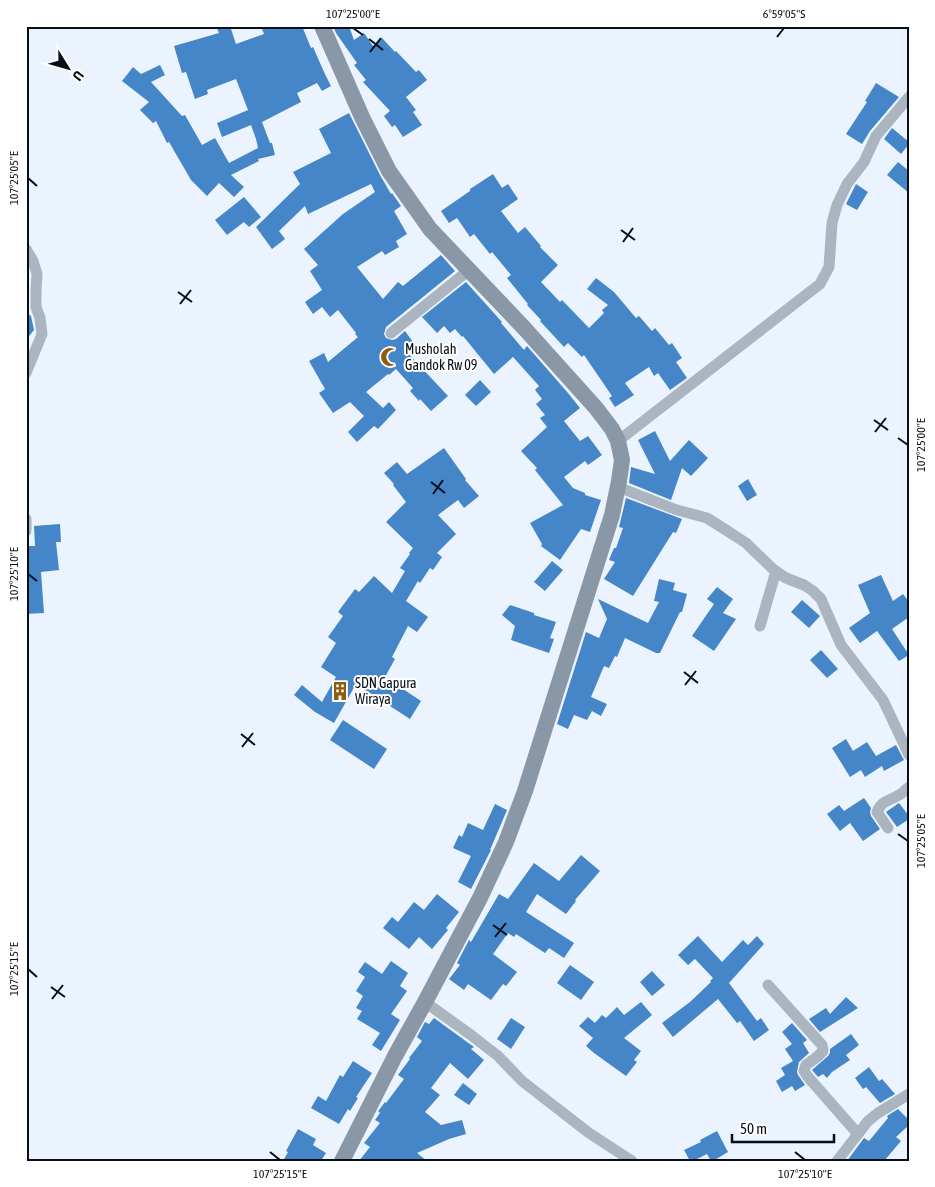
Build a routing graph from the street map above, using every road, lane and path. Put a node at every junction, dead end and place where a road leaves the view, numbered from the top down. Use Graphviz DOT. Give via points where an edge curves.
graph roads {
  1 [pos="322,26"];
  2 [pos="909,96"];
  3 [pos="26,249"];
  4 [pos="470,270"];
  5 [pos="391,334"];
  6 [pos="26,372"];
  7 [pos="618,441"];
  8 [pos="618,488"];
  9 [pos="26,519"];
  10 [pos="26,531"];
  11 [pos="776,571"];
  12 [pos="760,626"];
  13 [pos="909,756"];
  14 [pos="909,787"];
  15 [pos="888,828"];
  16 [pos="768,985"];
  17 [pos="426,1002"];
  18 [pos="909,1094"];
  19 [pos="858,1134"];
  20 [pos="342,1161"];
  21 [pos="632,1161"];
  22 [pos="837,1161"];
  1 -- 4 [label="main road" via="389,170 430,229"];
  2 -- 7 [label="street" via="876,136 837,205 828,267 820,284"];
  3 -- 6 [label="street" via="37,274 36,307 42,334"];
  4 -- 5 [label="street"];
  4 -- 7 [label="main road" via="596,408"];
  7 -- 8 [label="main road" via="622,460"];
  8 -- 11 [label="street" via="707,518 746,543"];
  8 -- 17 [label="main road" via="590,590 506,842"];
  9 -- 10 [label="street"];
  11 -- 12 [label="street"];
  11 -- 13 [label="street" via="804,585 821,599 842,645 883,700"];
  14 -- 15 [label="street" via="879,808 877,812"];
  16 -- 19 [label="street" via="822,1045 823,1051 806,1065 804,1071"];
  17 -- 20 [label="main road"];
  17 -- 21 [label="street" via="498,1056 522,1081 589,1133"];
  18 -- 19 [label="street" via="878,1113"];
  19 -- 22 [label="street"];
}
